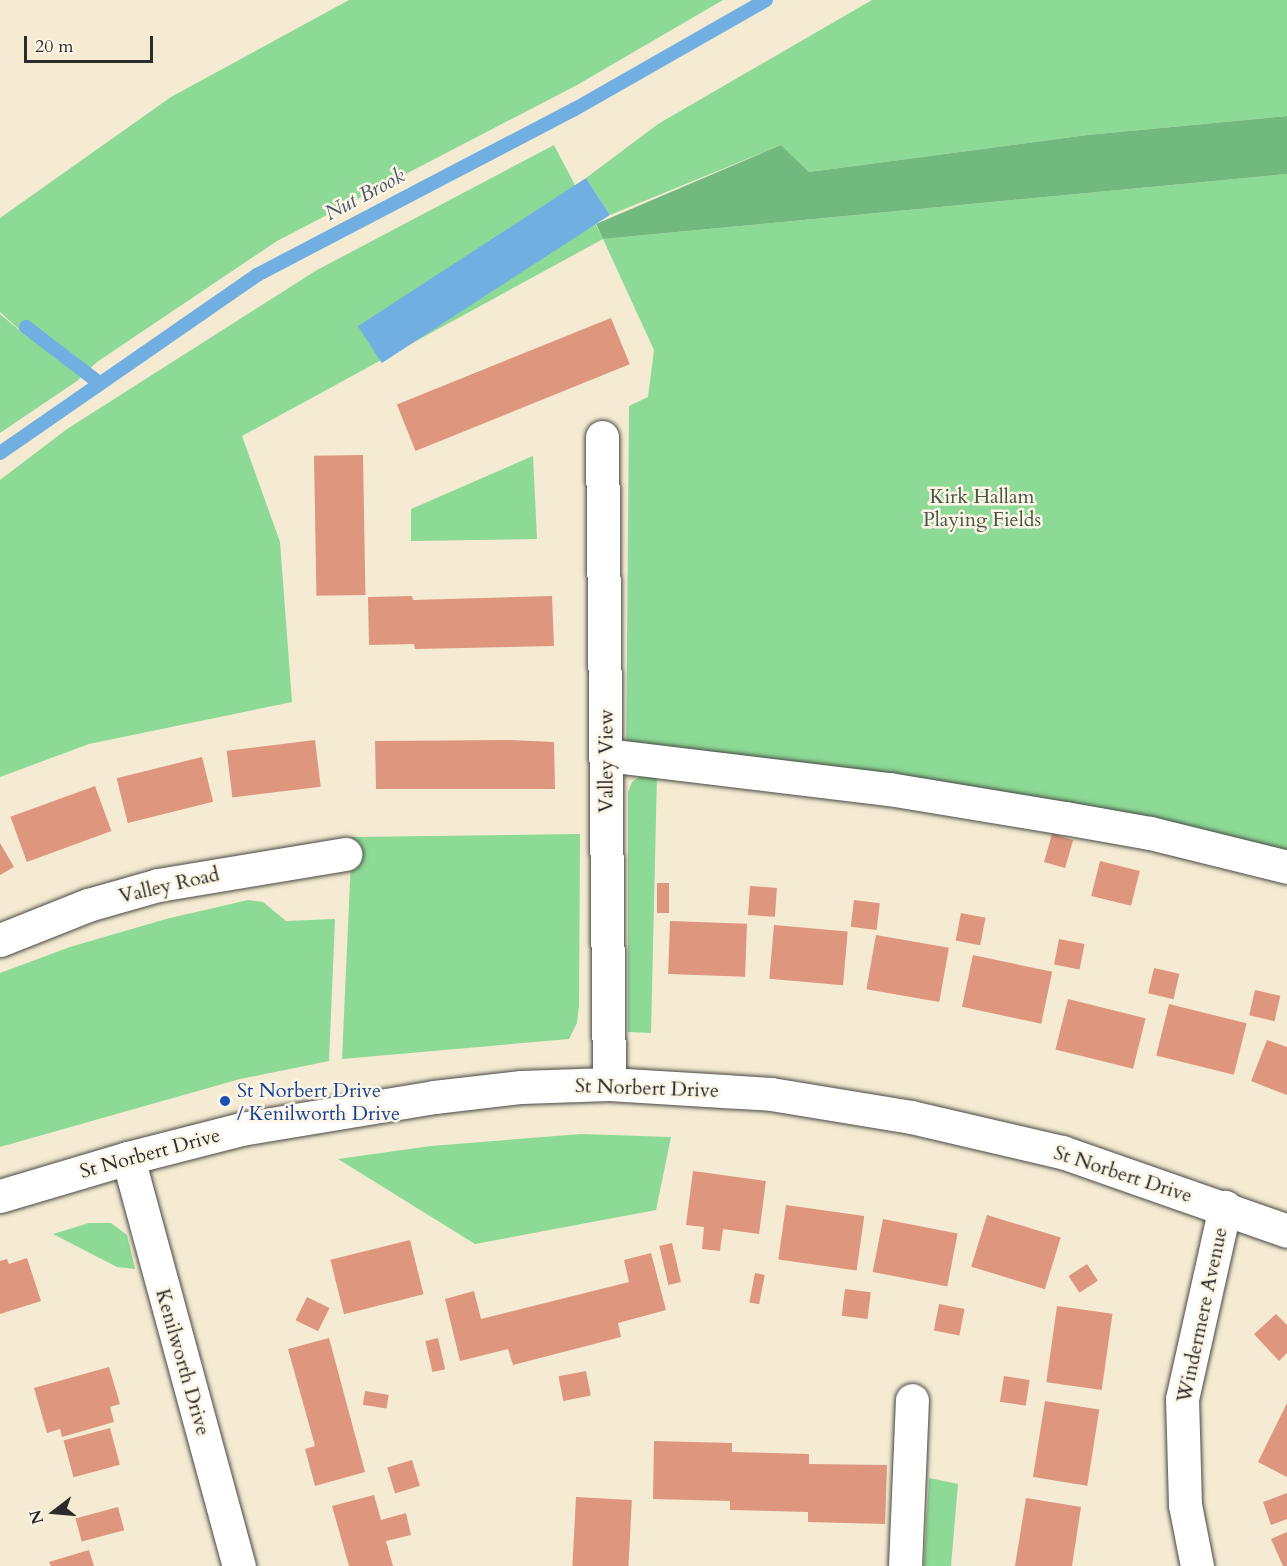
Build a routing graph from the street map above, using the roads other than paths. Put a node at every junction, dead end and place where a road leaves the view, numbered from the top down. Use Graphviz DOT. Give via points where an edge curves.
graph roads {
  1 [pos="602,437"];
  2 [pos="607,754"];
  3 [pos="345,854"];
  4 [pos="1287,867"];
  5 [pos="0,940"];
  6 [pos="609,1084"];
  7 [pos="128,1158"];
  8 [pos="0,1196"];
  9 [pos="1225,1207"];
  10 [pos="1287,1231"];
  11 [pos="912,1400"];
  12 [pos="239,1566"];
  13 [pos="905,1566"];
  14 [pos="1197,1566"];
  1 -- 2 [label="street, Valley View"];
  2 -- 4 [label="street" via="889,789 1065,818 1150,833"];
  2 -- 6 [label="street, Valley View"];
  3 -- 5 [label="street, Valley Road" via="158,885 88,905"];
  6 -- 7 [label="street, St Norbert Drive" via="521,1086 400,1102 241,1129"];
  6 -- 9 [label="street, St Norbert Drive" via="771,1094 911,1117 1062,1152"];
  7 -- 8 [label="street, St Norbert Drive"];
  7 -- 12 [label="street, Kenilworth Drive"];
  9 -- 10 [label="street, St Norbert Drive"];
  9 -- 14 [label="street, Windermere Avenue" via="1182,1399 1185,1505"];
  11 -- 13 [label="street"];
}
